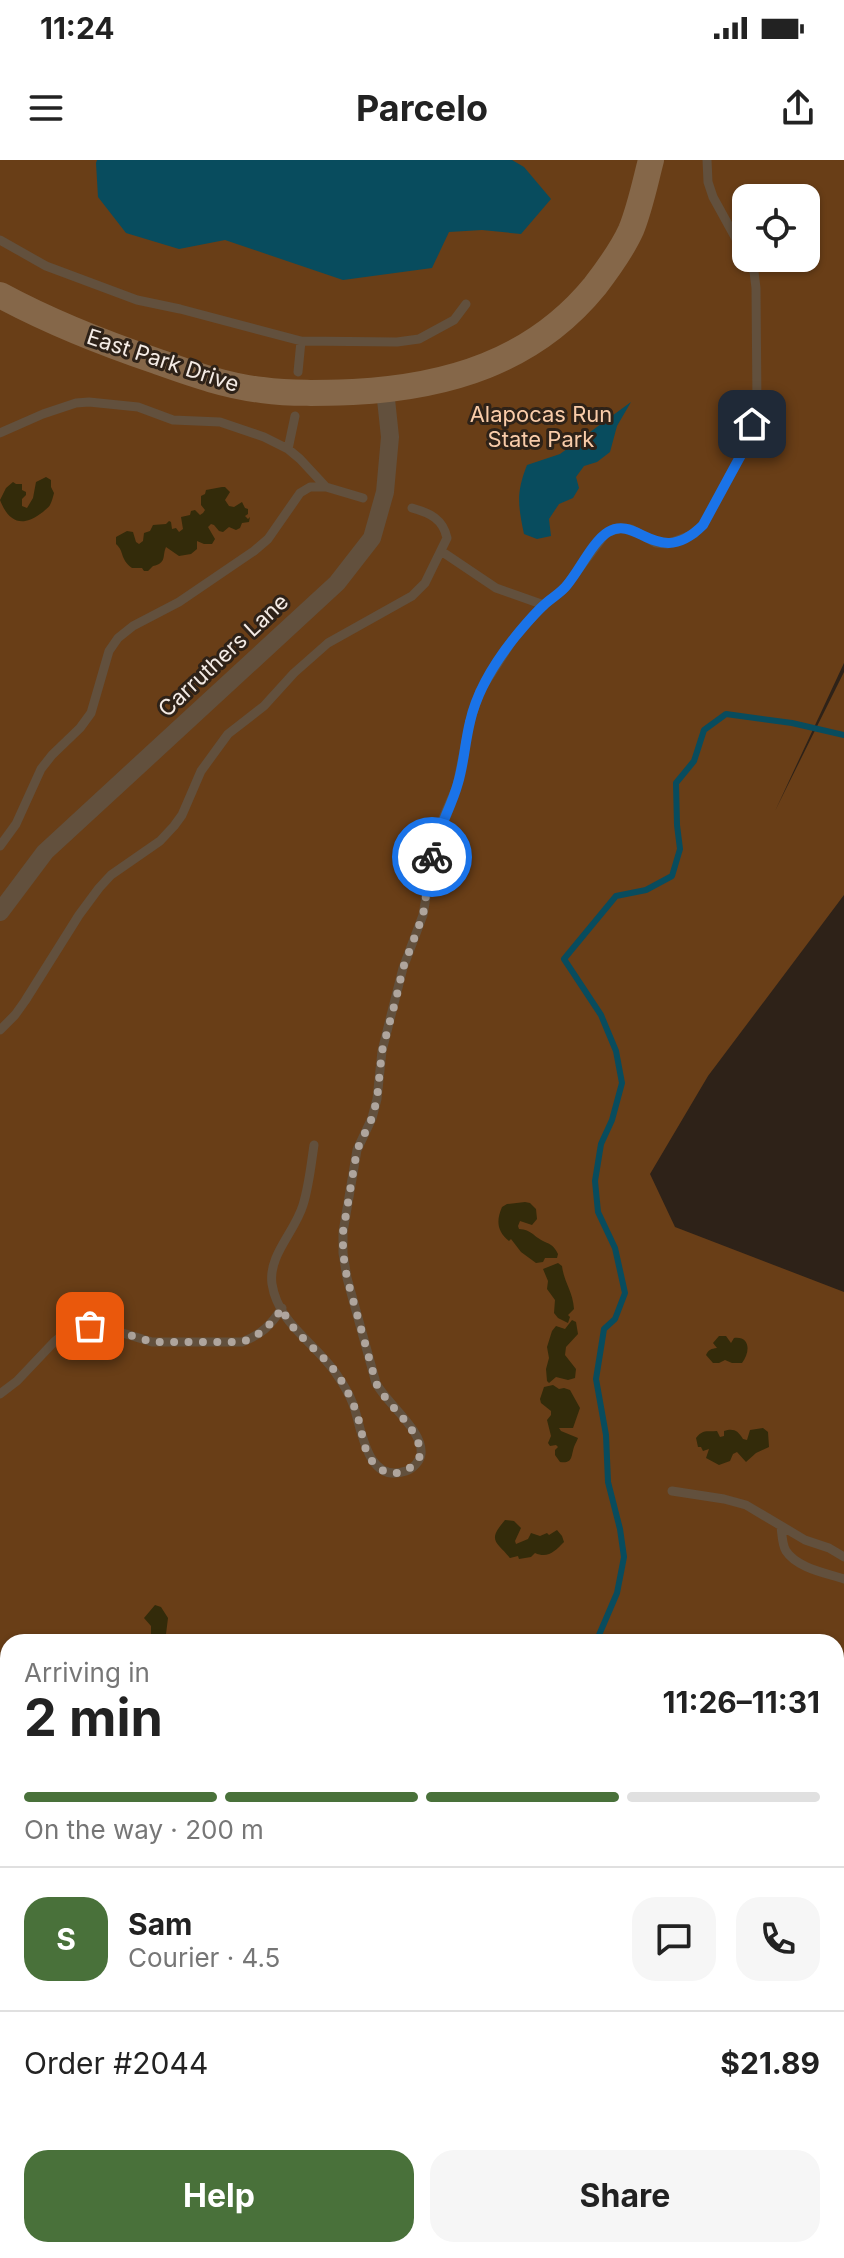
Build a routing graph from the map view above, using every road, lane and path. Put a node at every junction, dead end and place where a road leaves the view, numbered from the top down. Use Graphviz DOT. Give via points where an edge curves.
graph roads {
  1 [pos="651,160"];
  2 [pos="707,160"];
  3 [pos="732,232"];
  4 [pos="0,240"];
  5 [pos="754,272"];
  6 [pos="0,295"];
  7 [pos="466,304"];
  8 [pos="301,341"];
  9 [pos="298,372"];
  10 [pos="385,390"];
  11 [pos="295,416"];
  12 [pos="0,433"];
  13 [pos="288,449"];
  14 [pos="326,487"];
  15 [pos="363,498"];
  16 [pos="412,508"];
  17 [pos="441,551"];
  18 [pos="544,605"];
  19 [pos="0,846"];
  20 [pos="0,912"];
  21 [pos="0,1030"];
  22 [pos="314,1145"];
  23 [pos="282,1308"];
  24 [pos="0,1394"];
  25 [pos="672,1491"];
  26 [pos="781,1526"];
  27 [pos="844,1557"];
  28 [pos="844,1579"];
  1 -- 10 [label="street, East Park Drive" via="630,232 585,299 553,328 487,367"];
  2 -- 3 [label="lane" via="713,197"];
  4 -- 8 [label="lane" via="46,266 137,300"];
  5 -- 18 [label="lane" via="757,406 741,455 703,525 667,544 631,529 606,533 563,590"];
  6 -- 10 [label="street, East Park Drive" via="100,342 218,382 302,393"];
  7 -- 8 [label="lane" via="454,320 419,339"];
  8 -- 9 [label="lane"];
  10 -- 20 [label="street, Carruthers Lane" via="389,450 385,492 372,538 337,583 45,852"];
  11 -- 13 [label="lane"];
  12 -- 13 [label="lane" via="89,402 138,407 173,420 220,422"];
  13 -- 14 [label="lane"];
  14 -- 15 [label="lane"];
  14 -- 19 [label="lane" via="300,493 254,551 118,638 109,651 91,713 41,769"];
  16 -- 17 [label="lane" via="441,522 447,538"];
  17 -- 18 [label="lane" via="496,588"];
  17 -- 21 [label="lane" via="412,596 328,643 228,734 201,771 174,826 99,888"];
  18 -- 23 [label="lane" via="492,669 474,705 457,786 437,832 423,915 382,1051 377,1099 357,1150 345,1220 347,1278 376,1383 420,1445 421,1454 411,1469 396,1474 371,1460 352,1399"];
  22 -- 23 [label="lane" via="302,1207 272,1274"];
  23 -- 24 [label="lane" via="267,1328 242,1342 152,1342 103,1327 78,1327 54,1342"];
  25 -- 26 [label="lane" via="746,1505"];
  26 -- 27 [label="lane"];
  26 -- 28 [label="lane" via="786,1552 793,1558"];
}
